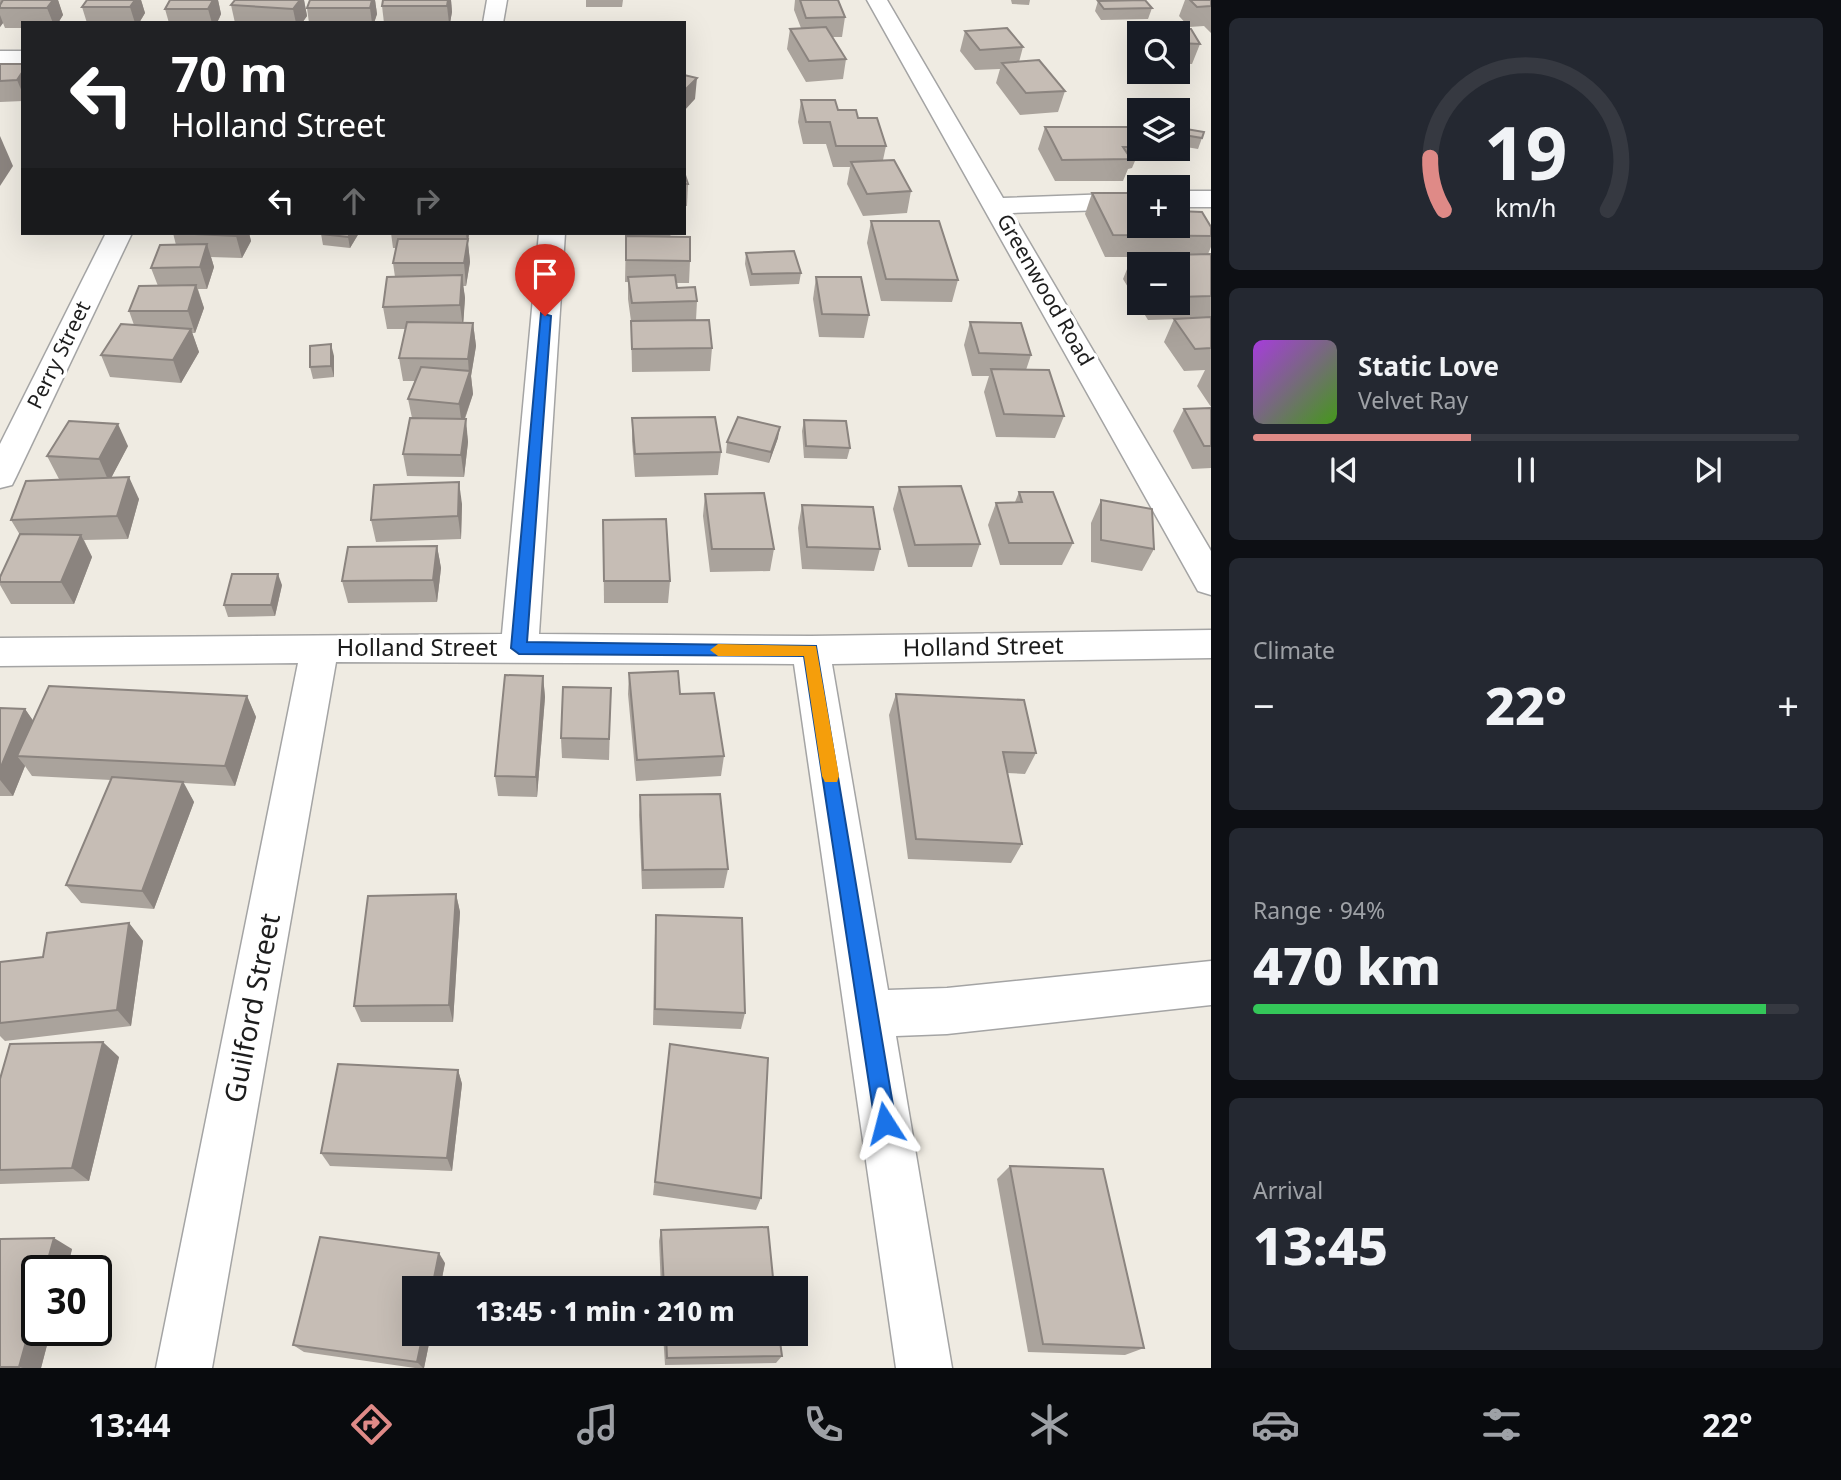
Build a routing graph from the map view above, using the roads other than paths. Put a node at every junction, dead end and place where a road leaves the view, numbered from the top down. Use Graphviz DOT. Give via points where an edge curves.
graph roads {
  1 [pos="497,0"];
  2 [pos="877,0"];
  3 [pos="493,21"];
  4 [pos="0,57"];
  5 [pos="21,57"];
  6 [pos="1211,198"];
  7 [pos="1190,199"];
  8 [pos="1127,201"];
  9 [pos="997,206"];
  10 [pos="118,235"];
  11 [pos="552,235"];
  12 [pos="30,416"];
  13 [pos="0,425"];
  14 [pos="0,477"];
  15 [pos="1211,582"];
  16 [pos="1211,644"];
  17 [pos="320,648"];
  18 [pos="519,648"];
  19 [pos="811,650"];
  20 [pos="0,653"];
  21 [pos="1211,983"];
  22 [pos="868,1014"];
  23 [pos="184,1368"];
  24 [pos="924,1368"];
  1 -- 3 [label="street"];
  2 -- 9 [label="street, Greenwood Road"];
  4 -- 5 [label="street"];
  6 -- 7 [label="street"];
  8 -- 9 [label="street"];
  9 -- 15 [label="street, Greenwood Road"];
  10 -- 12 [label="street, Perry Street"];
  11 -- 18 [label="street"];
  12 -- 13 [label="street"];
  12 -- 14 [label="street, Perry Street"];
  16 -- 19 [label="street, Holland Street"];
  17 -- 18 [label="street, Holland Street"];
  17 -- 20 [label="street, Holland Street"];
  17 -- 23 [label="street, Guilford Street"];
  18 -- 19 [label="street, Holland Street"];
  19 -- 22 [label="street"];
  21 -- 22 [label="street" via="947,1011"];
  22 -- 24 [label="street"];
}
